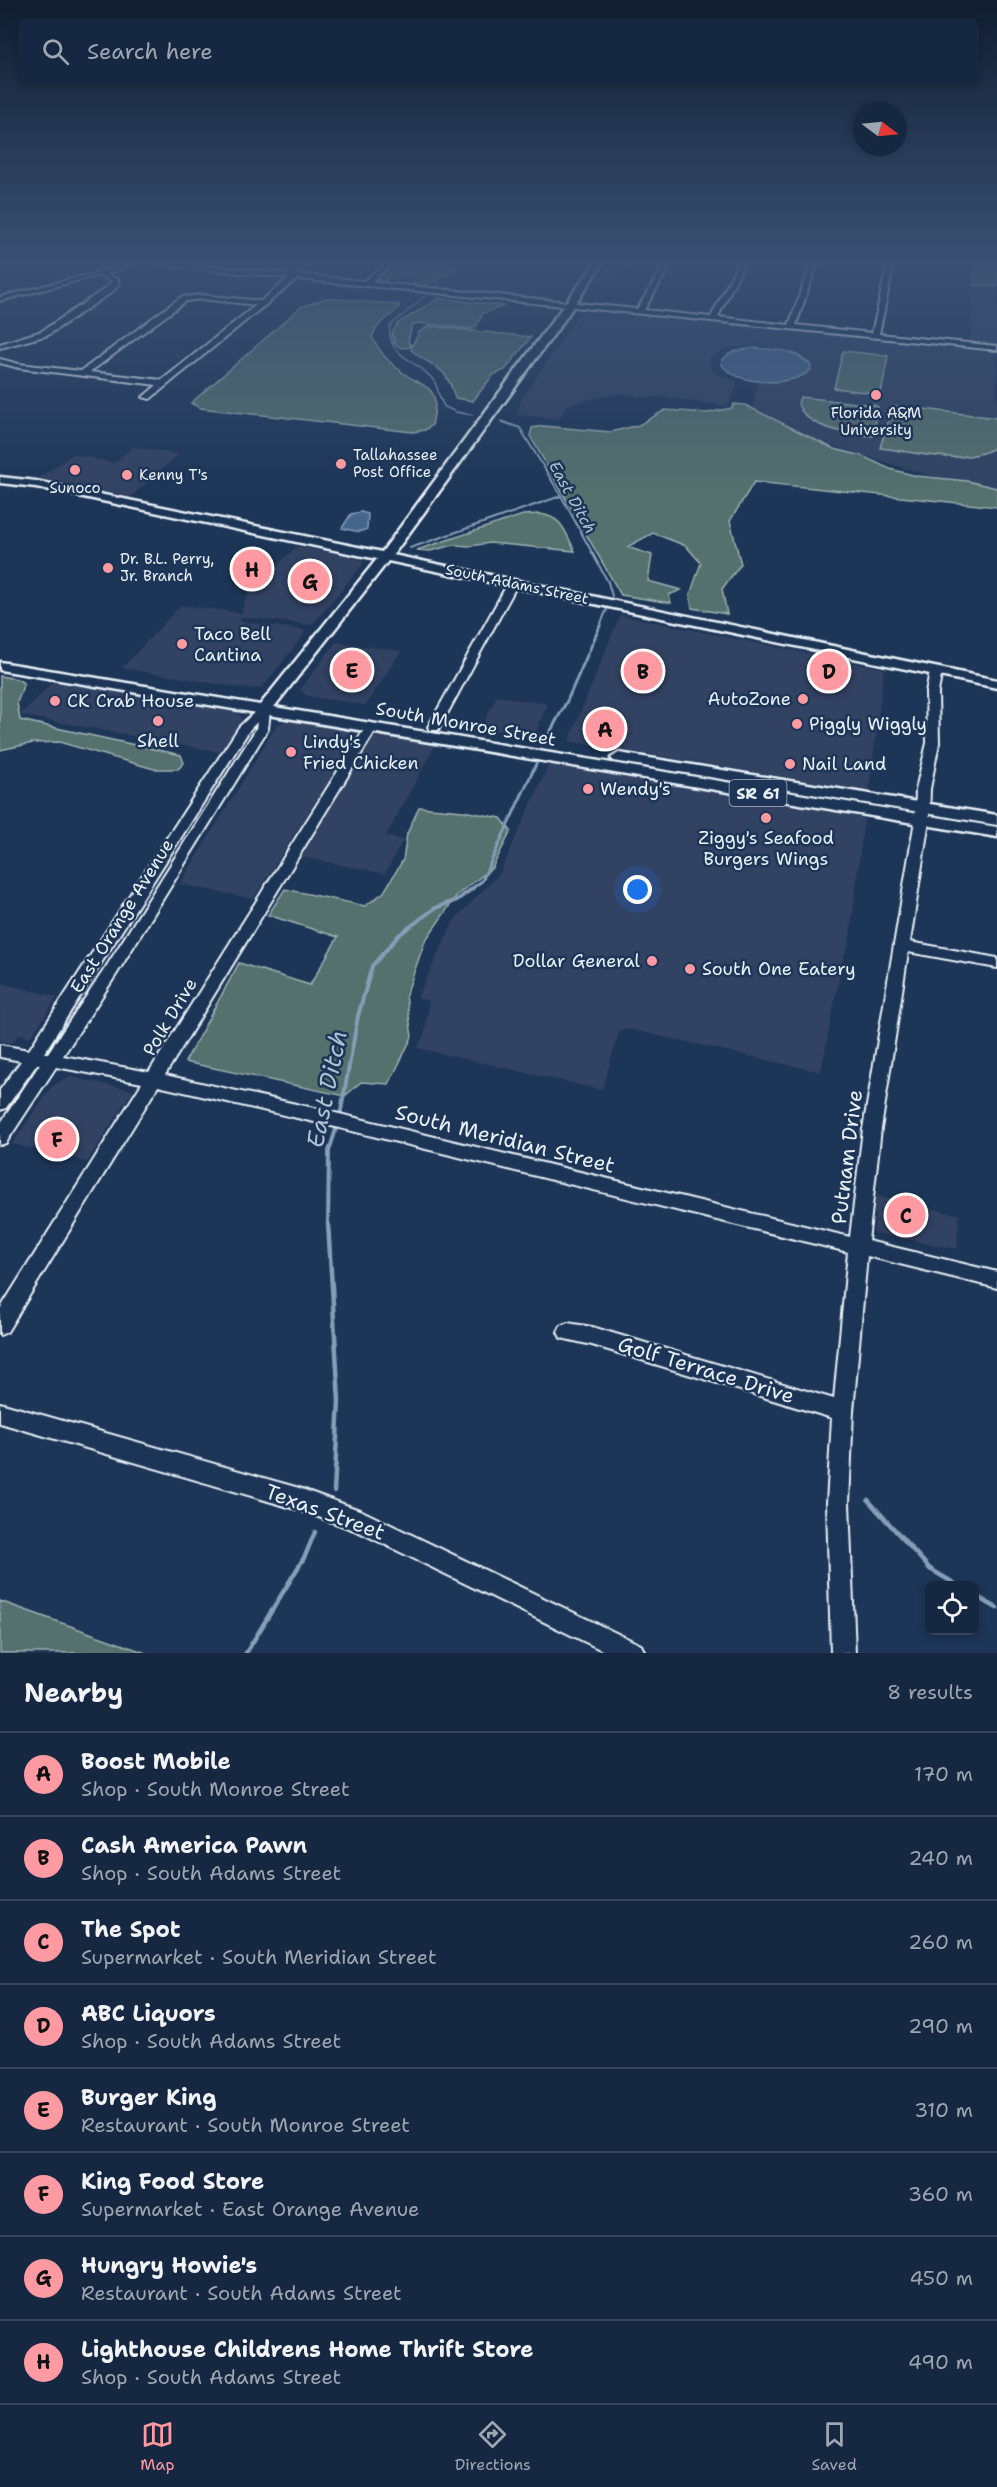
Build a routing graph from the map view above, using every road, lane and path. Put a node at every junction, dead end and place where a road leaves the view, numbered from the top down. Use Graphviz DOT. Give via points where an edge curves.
graph roads {
  1 [pos="20,340"];
  2 [pos="129,340"];
  3 [pos="217,340"];
  4 [pos="544,340"];
  5 [pos="923,340"];
  6 [pos="0,346"];
  7 [pos="997,348"];
  8 [pos="0,361"];
  9 [pos="83,374"];
  10 [pos="164,383"];
  11 [pos="147,397"];
  12 [pos="0,474"];
  13 [pos="0,480"];
  14 [pos="36,484"];
  15 [pos="385,557"];
  16 [pos="513,583"];
  17 [pos="0,655"];
  18 [pos="0,666"];
  19 [pos="936,671"];
  20 [pos="997,684"];
  21 [pos="268,705"];
  22 [pos="371,728"];
  23 [pos="432,732"];
  24 [pos="643,767"];
  25 [pos="922,813"];
  26 [pos="997,820"];
  27 [pos="997,832"];
  28 [pos="902,946"];
  29 [pos="997,963"];
  30 [pos="0,1051"];
  31 [pos="33,1057"];
  32 [pos="53,1060"];
  33 [pos="155,1079"];
  34 [pos="0,1103"];
  35 [pos="0,1138"];
  36 [pos="858,1248"];
  37 [pos="997,1280"];
  38 [pos="0,1326"];
  39 [pos="568,1332"];
  40 [pos="843,1411"];
  41 [pos="0,1413"];
  42 [pos="633,1653"];
  43 [pos="843,1653"];
  1 -- 6 [label="street"];
  2 -- 9 [label="street"];
  3 -- 10 [label="street"];
  4 -- 15 [label="main road, East Orange Avenue"];
  5 -- 7 [label="street"];
  8 -- 9 [label="street"];
  9 -- 10 [label="street"];
  10 -- 11 [label="street"];
  12 -- 14 [label="main road, South Adams Street"];
  13 -- 14 [label="main road, South Adams Street"];
  14 -- 15 [label="main road, South Adams Street"];
  15 -- 16 [label="main road, South Adams Street"];
  15 -- 21 [label="main road, East Orange Avenue"];
  16 -- 19 [label="main road, South Adams Street"];
  16 -- 23 [label="street"];
  17 -- 21 [label="main road, South Monroe Street / SR 61"];
  18 -- 21 [label="main road, South Monroe Street / SR 61"];
  19 -- 20 [label="main road, South Adams Street"];
  19 -- 25 [label="street, Putnam Drive" via="932,692 933,743"];
  21 -- 22 [label="main road, South Monroe Street / SR 61"];
  21 -- 23 [label="main road, South Monroe Street / SR 61"];
  21 -- 31 [label="street, East Orange Avenue" via="245,727"];
  21 -- 32 [label="street, East Orange Avenue" via="262,729"];
  22 -- 23 [label="main road, South Monroe Street / SR 61"];
  22 -- 33 [label="street, Polk Drive"];
  23 -- 24 [label="main road, South Monroe Street / SR 61"];
  23 -- 24 [label="main road, South Monroe Street / SR 61" via="452,729"];
  24 -- 25 [label="main road, South Monroe Street / SR 61"];
  25 -- 26 [label="main road, South Monroe Street / SR 61"];
  25 -- 27 [label="main road, South Monroe Street / SR 61"];
  25 -- 28 [label="street, Putnam Drive"];
  28 -- 29 [label="street"];
  28 -- 36 [label="street, Putnam Drive" via="872,1129"];
  30 -- 31 [label="street, South Meridian Street"];
  31 -- 32 [label="street, South Meridian Street"];
  31 -- 34 [label="street, East Orange Avenue"];
  32 -- 33 [label="street, South Meridian Street"];
  32 -- 35 [label="street, East Orange Avenue"];
  33 -- 36 [label="street, South Meridian Street"];
  33 -- 38 [label="street, Polk Drive"];
  36 -- 37 [label="street, South Meridian Street"];
  36 -- 40 [label="street, Putnam Drive"];
  39 -- 40 [label="street, Golf Terrace Drive"];
  40 -- 43 [label="street, Putnam Drive" via="838,1503"];
  41 -- 42 [label="street, Texas Street" via="299,1499 362,1522"];
}
